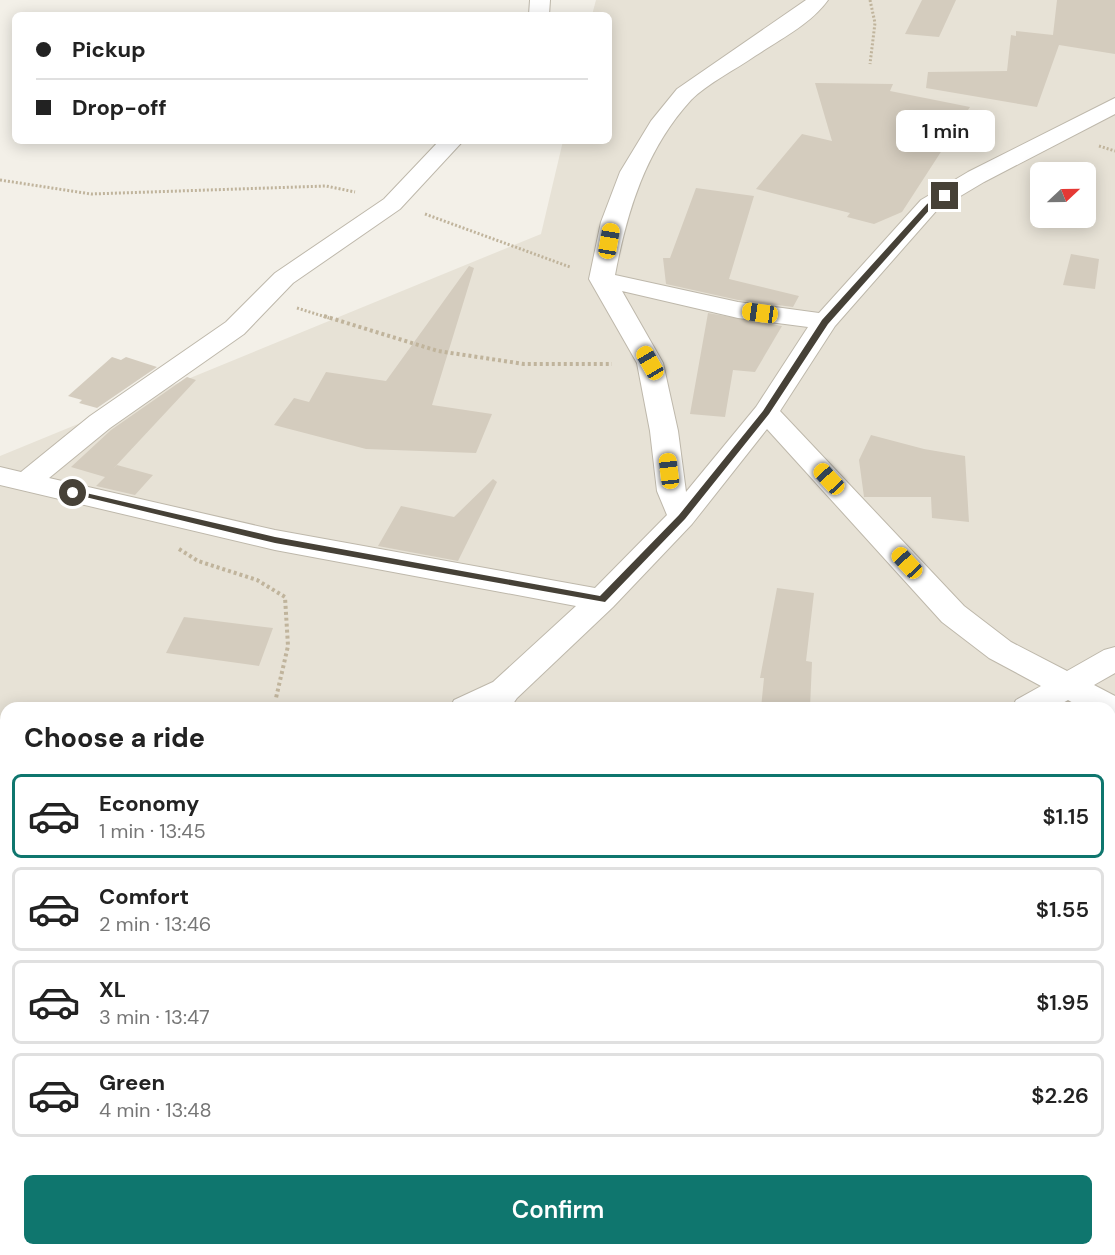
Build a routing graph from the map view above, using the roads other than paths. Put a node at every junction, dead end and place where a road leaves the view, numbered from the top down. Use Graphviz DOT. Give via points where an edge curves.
graph roads {
  1 [pos="818,0"];
  2 [pos="1115,105"];
  3 [pos="449,144"];
  4 [pos="602,279"];
  5 [pos="825,322"];
  6 [pos="766,412"];
  7 [pos="14,479"];
  8 [pos="682,517"];
  9 [pos="602,600"];
  10 [pos="1115,658"];
  11 [pos="1068,685"];
  12 [pos="499,699"];
  13 [pos="1038,702"];
  14 [pos="1099,702"];
  1 -- 4 [label="street" via="685,94 659,126 632,172 613,222"];
  2 -- 5 [label="street" via="929,205"];
  3 -- 7 [label="street" via="392,204 284,278 235,328"];
  4 -- 5 [label="street" via="738,310"];
  4 -- 8 [label="street" via="650,363 671,491"];
  5 -- 6 [label="street"];
  6 -- 8 [label="street"];
  6 -- 11 [label="street" via="953,614 1000,650"];
  7 -- 9 [label="street" via="342,553"];
  8 -- 9 [label="street"];
  9 -- 12 [label="street"];
  10 -- 11 [label="street"];
  11 -- 13 [label="street"];
  11 -- 14 [label="street"];
}
